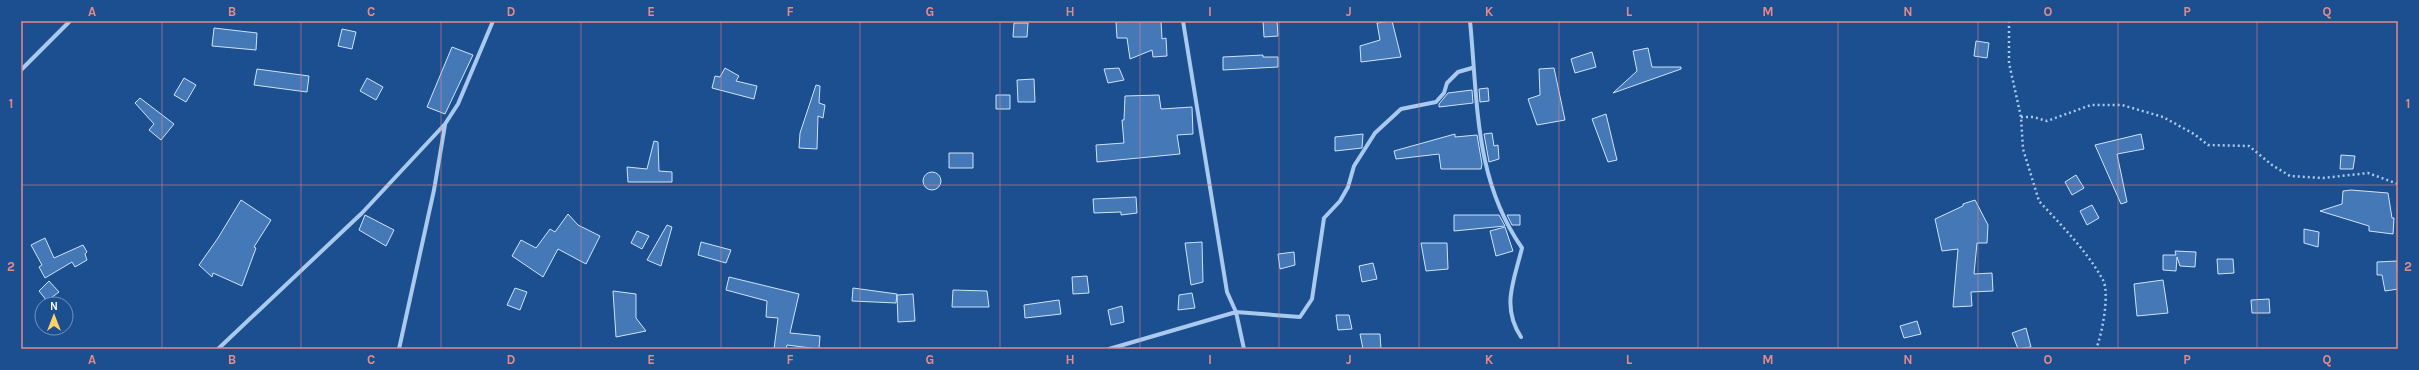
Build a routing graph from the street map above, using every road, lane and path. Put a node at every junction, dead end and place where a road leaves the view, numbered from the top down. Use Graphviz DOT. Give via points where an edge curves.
graph roads {
  1 [pos="70,21"];
  2 [pos="493,21"];
  3 [pos="1183,21"];
  4 [pos="1470,21"];
  5 [pos="2009,21"];
  6 [pos="1472,68"];
  7 [pos="21,70"];
  8 [pos="2021,117"];
  9 [pos="445,124"];
  10 [pos="2398,184"];
  11 [pos="1236,312"];
  12 [pos="1521,337"];
  13 [pos="218,349"];
  14 [pos="399,349"];
  15 [pos="1109,349"];
  16 [pos="1244,349"];
  17 [pos="2096,349"];
  1 -- 7 [label="street"];
  2 -- 9 [label="street" via="458,104"];
  3 -- 11 [label="street" via="1225,284"];
  4 -- 6 [label="street"];
  5 -- 8 [label="path" via="2009,63"];
  6 -- 11 [label="street" via="1458,72 1447,83 1444,93 1436,102 1401,109 1375,133 1354,166 1348,187 1340,201 1324,218 1312,299 1300,317"];
  6 -- 12 [label="street" via="1476,110 1490,184 1509,229 1522,248 1509,310 1513,325"];
  8 -- 10 [label="path" via="2047,121 2091,105 2131,106 2163,117 2208,145 2249,146 2275,168 2290,176 2323,178 2368,173"];
  8 -- 17 [label="path" via="2023,149 2039,200 2087,255 2103,280 2104,325"];
  9 -- 13 [label="street" via="362,214"];
  9 -- 14 [label="street" via="434,190"];
  11 -- 15 [label="street"];
  11 -- 16 [label="street"];
}
